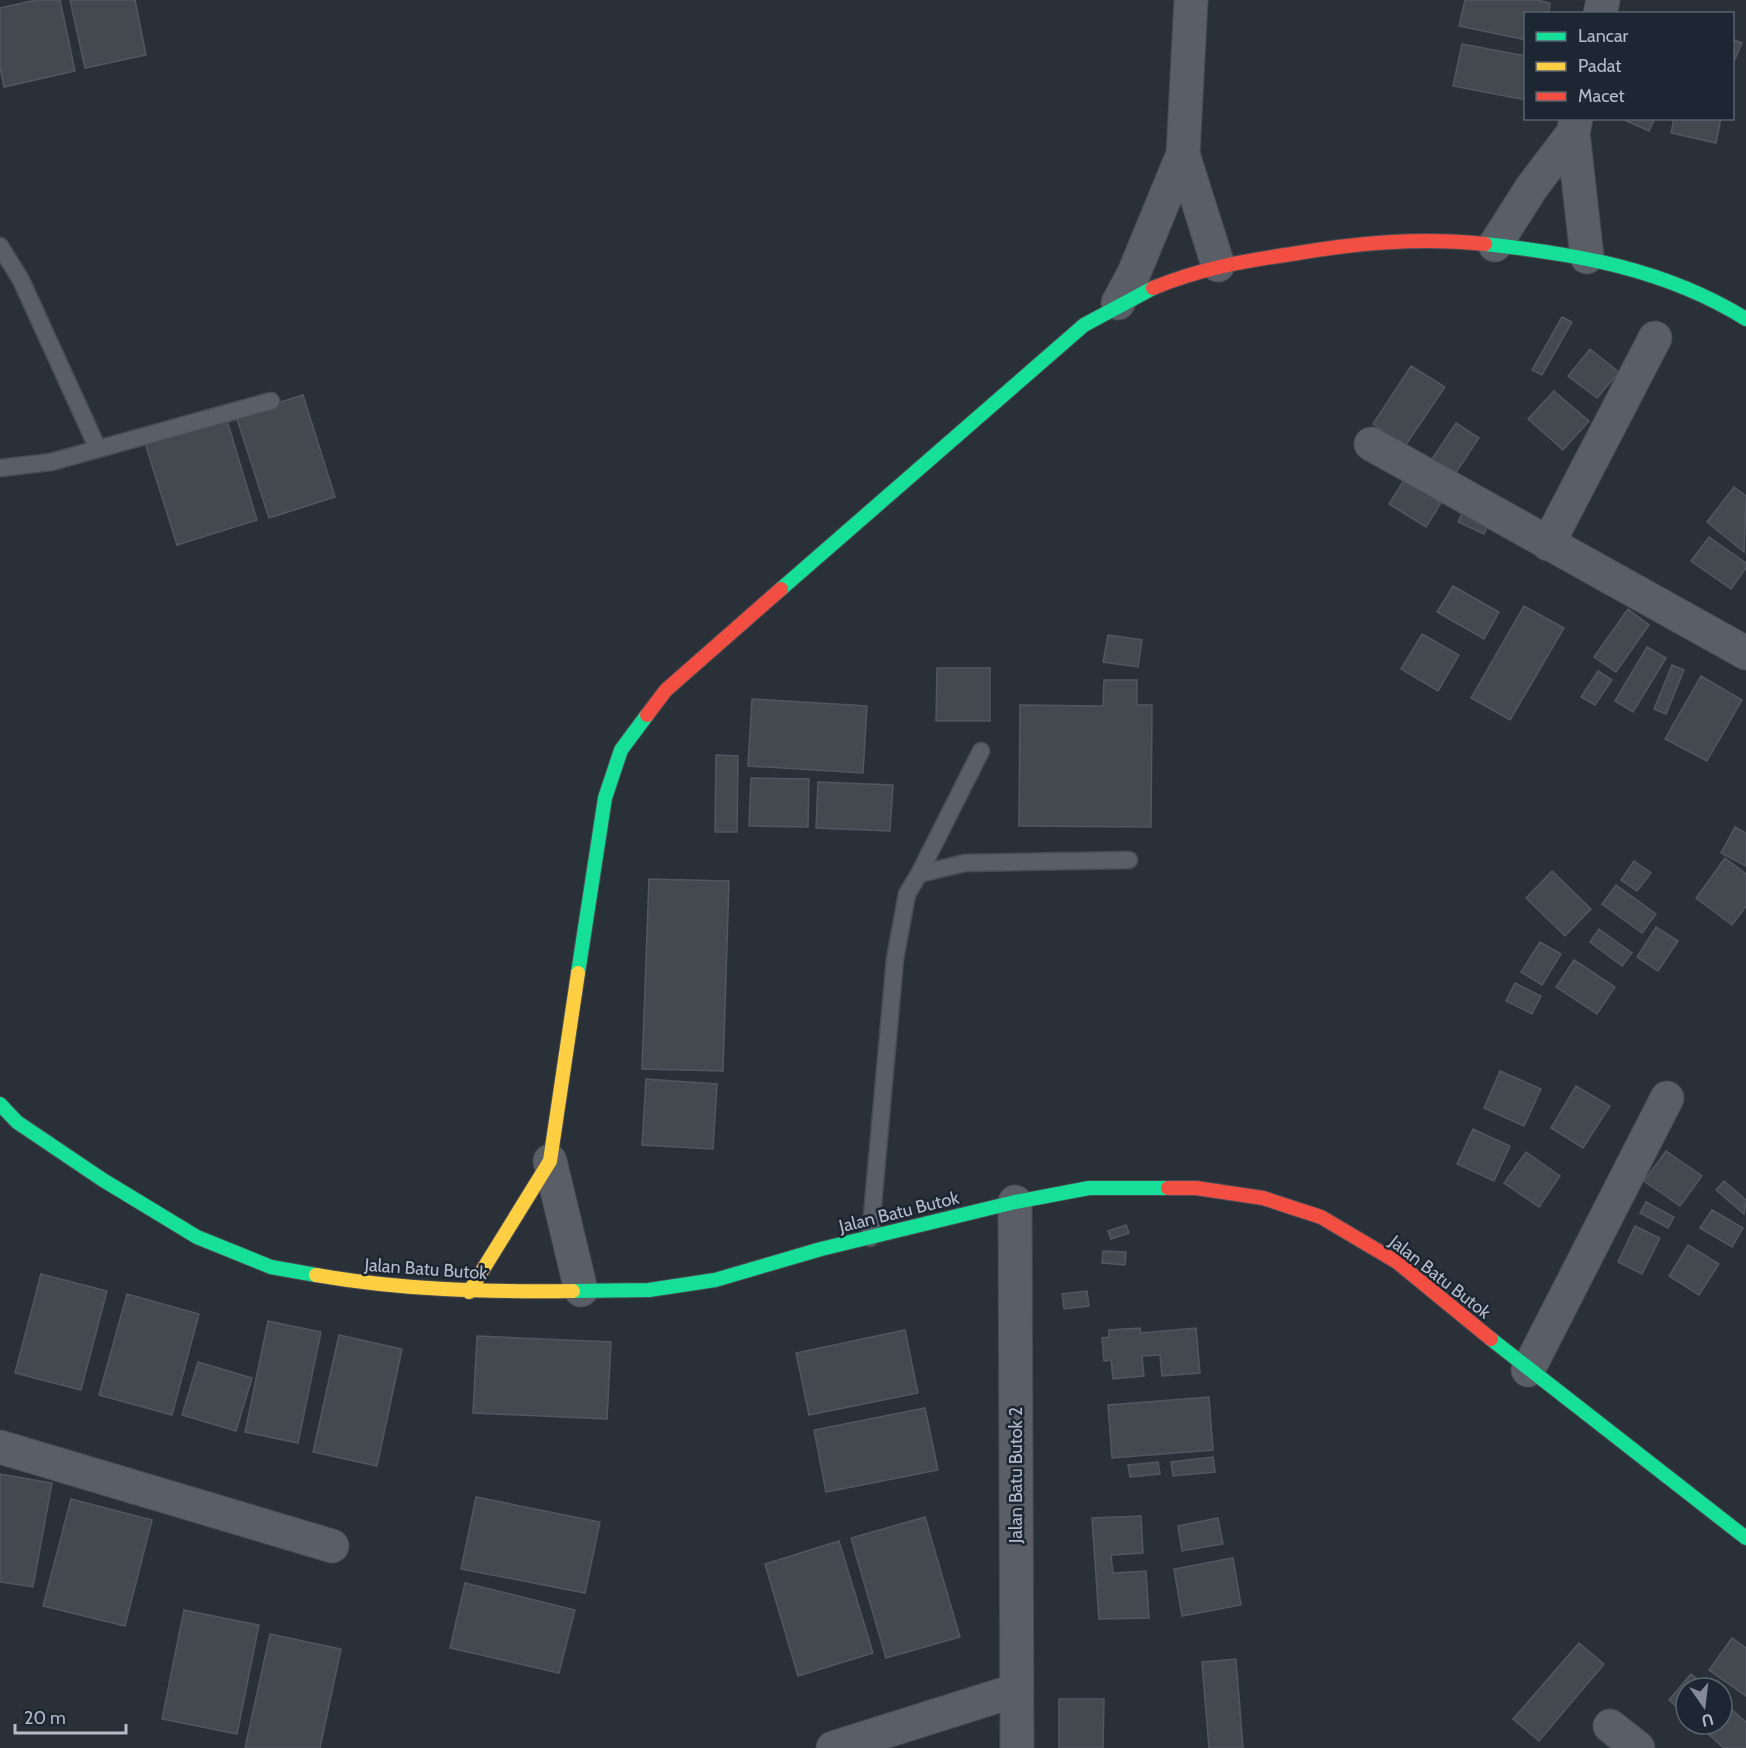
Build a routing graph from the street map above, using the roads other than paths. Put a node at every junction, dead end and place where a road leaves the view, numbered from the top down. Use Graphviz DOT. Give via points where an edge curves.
graph roads {
  1 [pos="1191,0"];
  2 [pos="1575,126"];
  3 [pos="1183,154"];
  4 [pos="1495,245"];
  5 [pos="0,246"];
  6 [pos="1587,257"];
  7 [pos="1218,265"];
  8 [pos="1118,303"];
  9 [pos="1746,319"];
  10 [pos="1654,338"];
  11 [pos="271,401"];
  12 [pos="1371,444"];
  13 [pos="98,449"];
  14 [pos="0,468"];
  15 [pos="1548,544"];
  16 [pos="1746,653"];
  17 [pos="981,751"];
  18 [pos="1129,860"];
  19 [pos="919,874"];
  20 [pos="1667,1098"];
  21 [pos="0,1104"];
  22 [pos="550,1161"];
  23 [pos="1015,1202"];
  24 [pos="870,1238"];
  25 [pos="580,1290"];
  26 [pos="469,1292"];
  27 [pos="1528,1370"];
  28 [pos="0,1447"];
  29 [pos="1742,1531"];
  30 [pos="332,1546"];
  31 [pos="1017,1690"];
  32 [pos="1610,1726"];
  33 [pos="832,1748"];
  34 [pos="1017,1748"];
  35 [pos="1638,1748"];
  1 -- 3 [label="street"];
  2 -- 4 [label="street"];
  2 -- 6 [label="street"];
  3 -- 7 [label="street"];
  3 -- 8 [label="street"];
  4 -- 6 [label="street"];
  4 -- 7 [label="street" via="1397,241"];
  5 -- 13 [label="lane" via="21,280"];
  6 -- 9 [label="street" via="1669,278 1721,302"];
  7 -- 8 [label="street"];
  8 -- 22 [label="street" via="1084,325 666,690 621,750 605,798"];
  10 -- 15 [label="street"];
  11 -- 13 [label="lane"];
  12 -- 15 [label="street"];
  13 -- 14 [label="lane" via="51,462"];
  15 -- 16 [label="street"];
  17 -- 19 [label="lane"];
  18 -- 19 [label="lane" via="965,863"];
  19 -- 24 [label="lane" via="907,894 895,959"];
  20 -- 27 [label="street"];
  21 -- 26 [label="street, Jalan Batu Butok" via="27,1129 197,1238 271,1267 372,1285"];
  22 -- 25 [label="street"];
  22 -- 26 [label="street"];
  23 -- 24 [label="street, Jalan Batu Butok"];
  23 -- 27 [label="street, Jalan Batu Butok" via="1101,1188 1196,1188 1272,1201 1321,1217 1397,1262"];
  23 -- 31 [label="street, Jalan Batu Butok 2"];
  24 -- 25 [label="street, Jalan Batu Butok" via="716,1280 649,1290"];
  25 -- 26 [label="street, Jalan Batu Butok"];
  27 -- 29 [label="street, Jalan Batu Butok"];
  28 -- 30 [label="street"];
  31 -- 33 [label="street"];
  31 -- 34 [label="street, Jalan Batu Butok 2"];
  32 -- 35 [label="street"];
}
